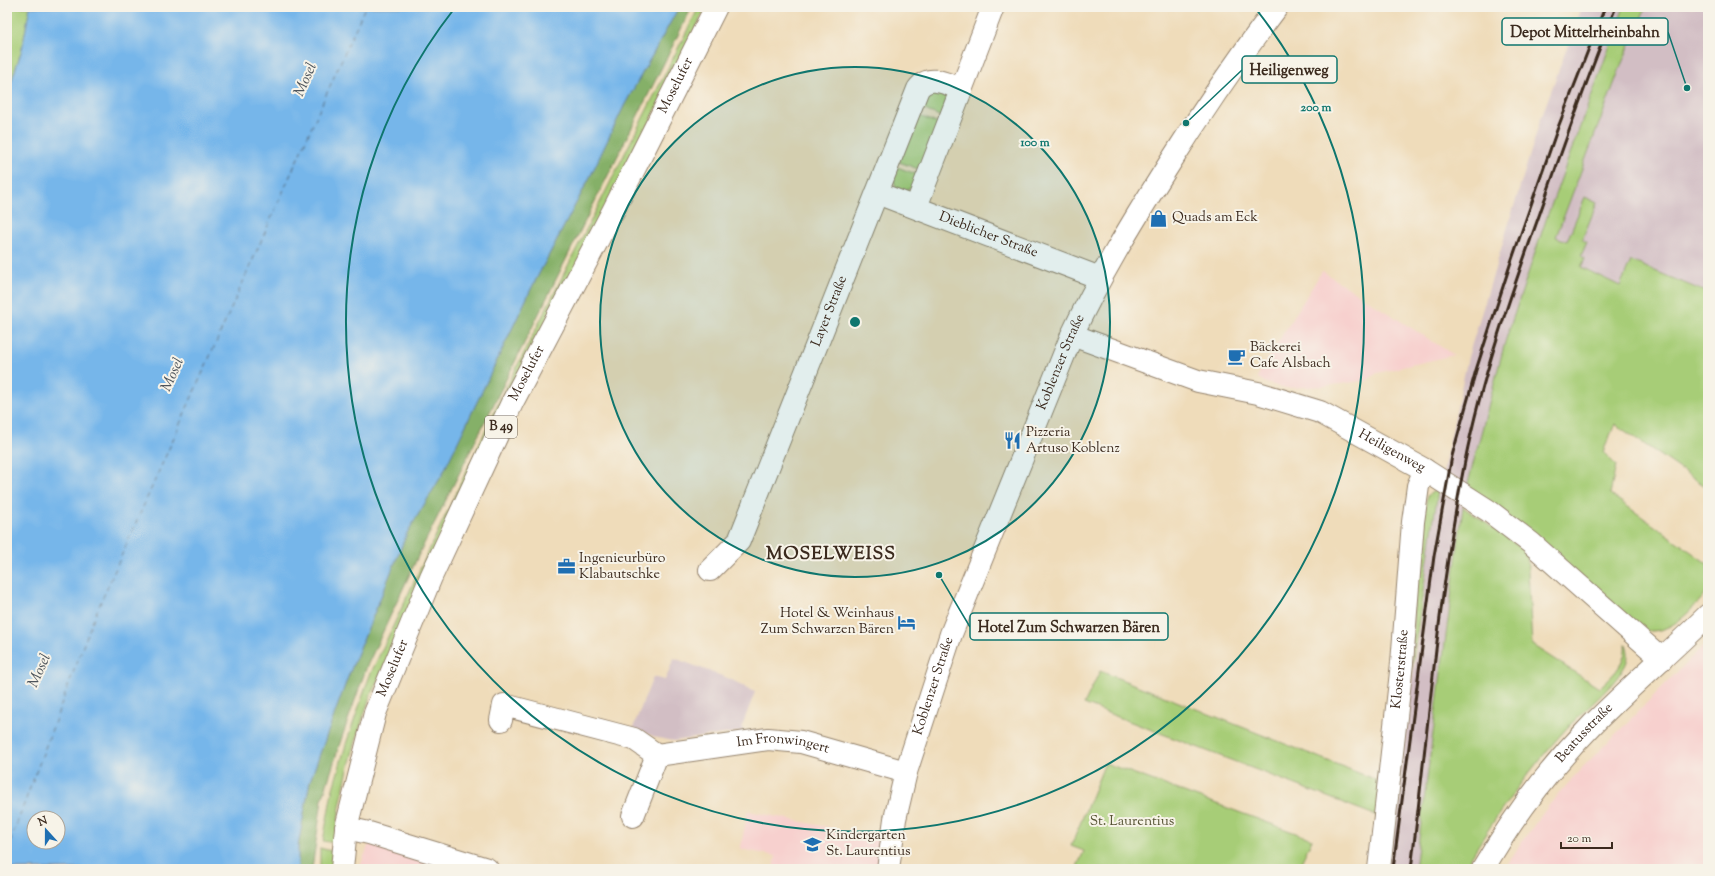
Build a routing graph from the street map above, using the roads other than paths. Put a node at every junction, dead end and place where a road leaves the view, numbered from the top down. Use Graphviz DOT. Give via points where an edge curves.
graph roads {
  1 [pos="716,7"];
  2 [pos="993,7"];
  3 [pos="1277,7"];
  4 [pos="962,89"];
  5 [pos="877,192"];
  6 [pos="916,207"];
  7 [pos="1100,278"];
  8 [pos="1072,334"];
  9 [pos="1425,470"];
  10 [pos="710,570"];
  11 [pos="1708,615"];
  12 [pos="1662,659"];
  13 [pos="501,720"];
  14 [pos="657,755"];
  15 [pos="906,772"];
  16 [pos="633,816"];
  17 [pos="346,828"];
  18 [pos="342,869"];
  19 [pos="487,869"];
  20 [pos="888,869"];
  21 [pos="1379,869"];
  22 [pos="1483,869"];
  1 -- 17 [label="street, Moselufer / B 49" via="512,403 441,555 375,713"];
  2 -- 4 [label="street"];
  3 -- 7 [label="street, Koblenzer Straße" via="1219,86"];
  4 -- 5 [label="street, Layer Straße" via="932,80 918,88"];
  4 -- 6 [label="street"];
  5 -- 6 [label="street, Dieblicher Straße"];
  5 -- 10 [label="street, Layer Straße" via="740,541"];
  6 -- 7 [label="street, Dieblicher Straße"];
  7 -- 8 [label="street, Koblenzer Straße"];
  8 -- 9 [label="street, Heiligenweg" via="1198,381 1258,393 1320,412"];
  8 -- 15 [label="street, Koblenzer Straße" via="951,634"];
  9 -- 12 [label="street, Heiligenweg" via="1489,511 1526,539"];
  9 -- 21 [label="street, Klosterstraße" via="1420,478 1416,500 1402,663"];
  11 -- 12 [label="street, Beatusstraße"];
  12 -- 22 [label="street, Beatusstraße" via="1592,725 1532,794"];
  13 -- 14 [label="street" via="504,705 634,739"];
  14 -- 15 [label="street, Im Fronwingert" via="768,739 801,742"];
  14 -- 16 [label="street"];
  15 -- 20 [label="street, Koblenzer Straße" via="895,819"];
  17 -- 18 [label="street, Moselufer / B 49"];
  17 -- 19 [label="street"];
}
